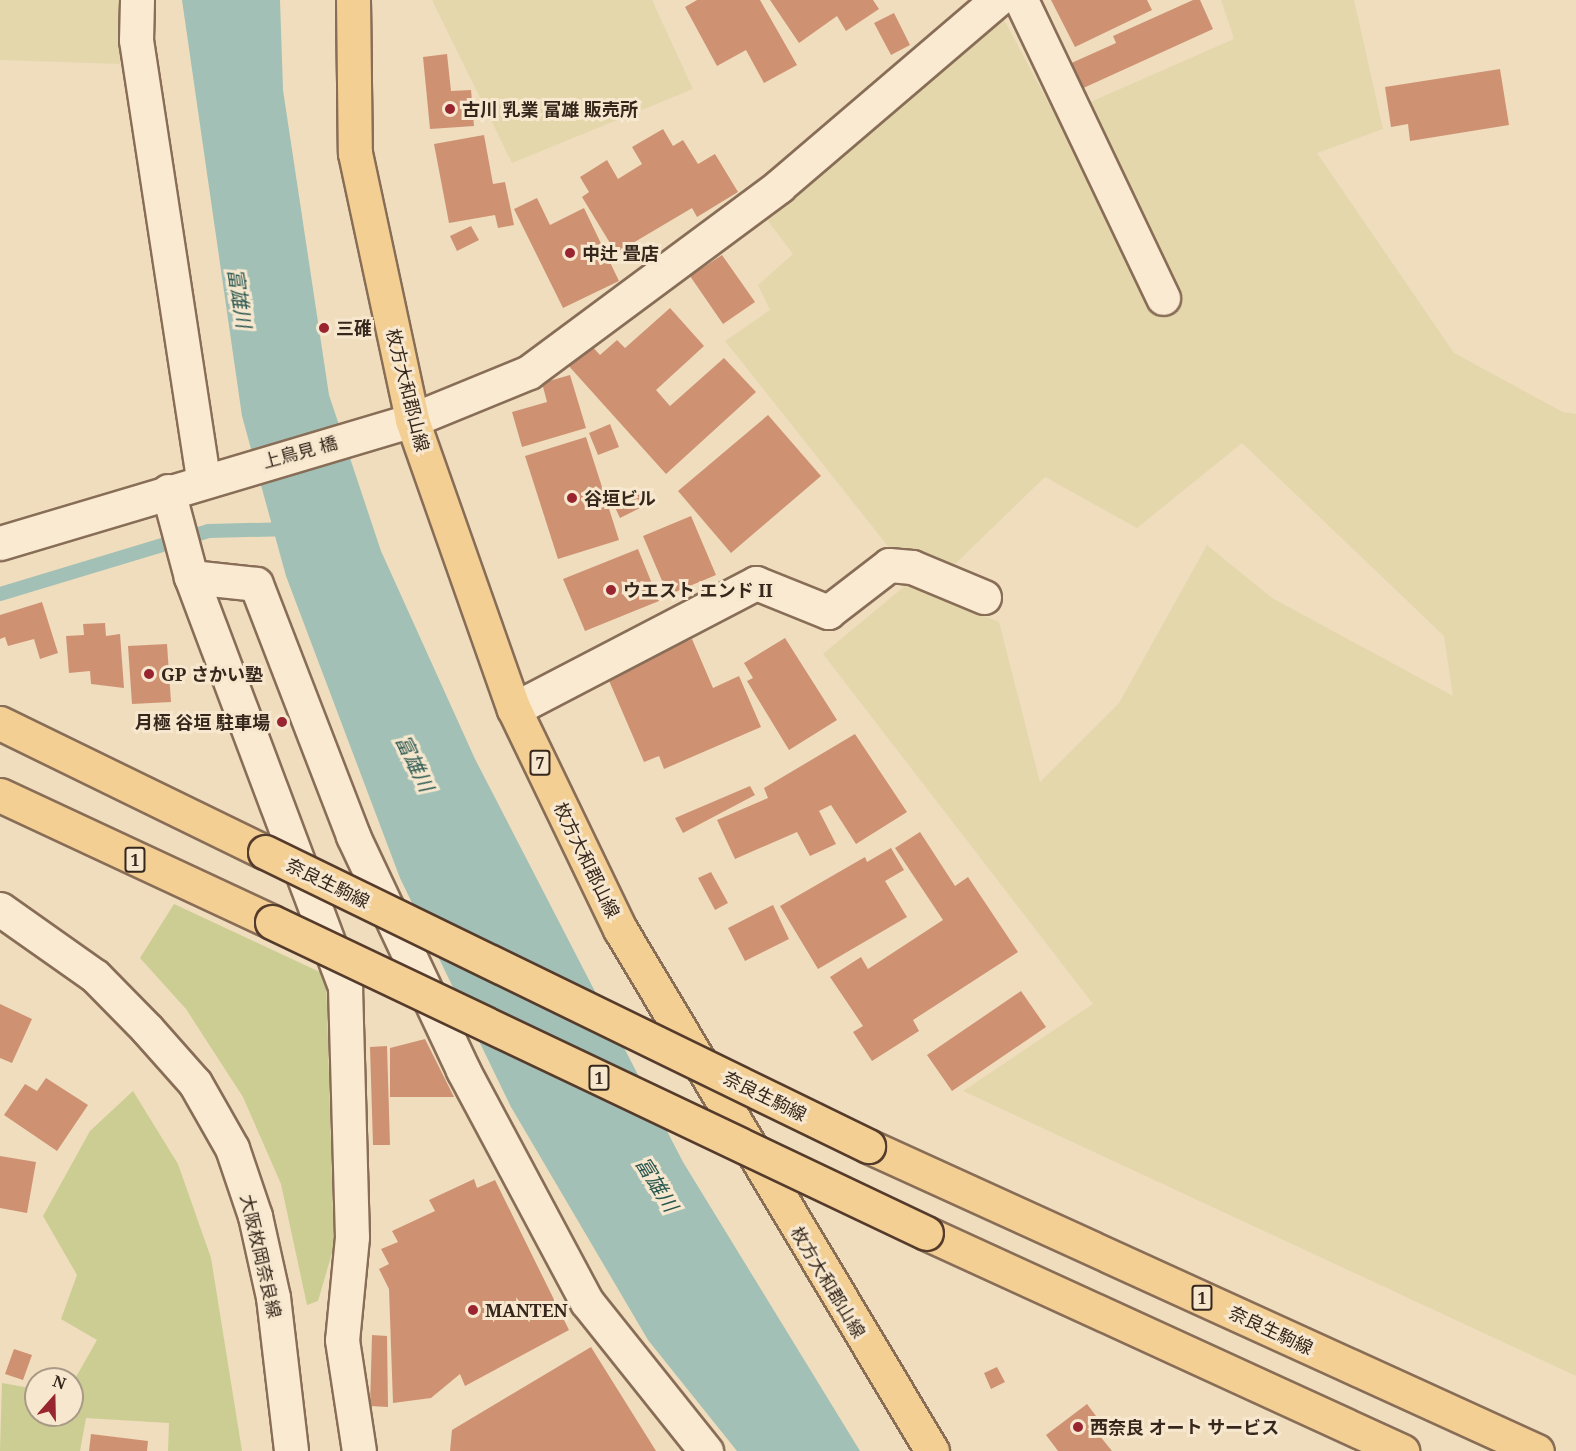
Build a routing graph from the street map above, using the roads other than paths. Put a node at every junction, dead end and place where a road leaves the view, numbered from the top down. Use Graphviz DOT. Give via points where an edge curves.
graph roads {
  1 [pos="137,0"];
  2 [pos="353,0"];
  3 [pos="997,0"];
  4 [pos="1021,0"];
  5 [pos="1163,298"];
  6 [pos="412,420"];
  7 [pos="204,480"];
  8 [pos="168,491"];
  9 [pos="0,543"];
  10 [pos="191,577"];
  11 [pos="984,597"];
  12 [pos="514,709"];
  13 [pos="0,723"];
  14 [pos="0,795"];
  15 [pos="0,909"];
  16 [pos="291,1451"];
  17 [pos="359,1451"];
  18 [pos="706,1451"];
  19 [pos="932,1451"];
  20 [pos="1402,1451"];
  21 [pos="1537,1451"];
  1 -- 7 [label="street" via="136,40"];
  2 -- 6 [label="main road, 枚方大和郡山線 / 7" via="355,153"];
  3 -- 6 [label="street, 上鳥見 橋" via="779,186 529,372"];
  4 -- 5 [label="street"];
  6 -- 7 [label="street, 上鳥見 橋"];
  6 -- 12 [label="main road, 枚方大和郡山線 / 7"];
  7 -- 8 [label="street, 上鳥見 橋"];
  8 -- 9 [label="street, 上鳥見 橋"];
  8 -- 10 [label="street"];
  10 -- 17 [label="street" via="345,987 352,1237 342,1340"];
  10 -- 18 [label="street" via="256,584 353,836 463,1070 587,1302"];
  11 -- 12 [label="street" via="912,567 889,565 828,612 756,583"];
  12 -- 19 [label="main road, 枚方大和郡山線 / 7" via="620,929"];
  13 -- 21 [label="main road, 奈良生駒線 / 1, bridge" via="867,1146"];
  14 -- 20 [label="main road, 1, bridge" via="927,1233"];
  15 -- 16 [label="street, 大阪枚岡奈良線" via="95,976 140,1022 195,1083 232,1148 255,1215 273,1297"];
}
